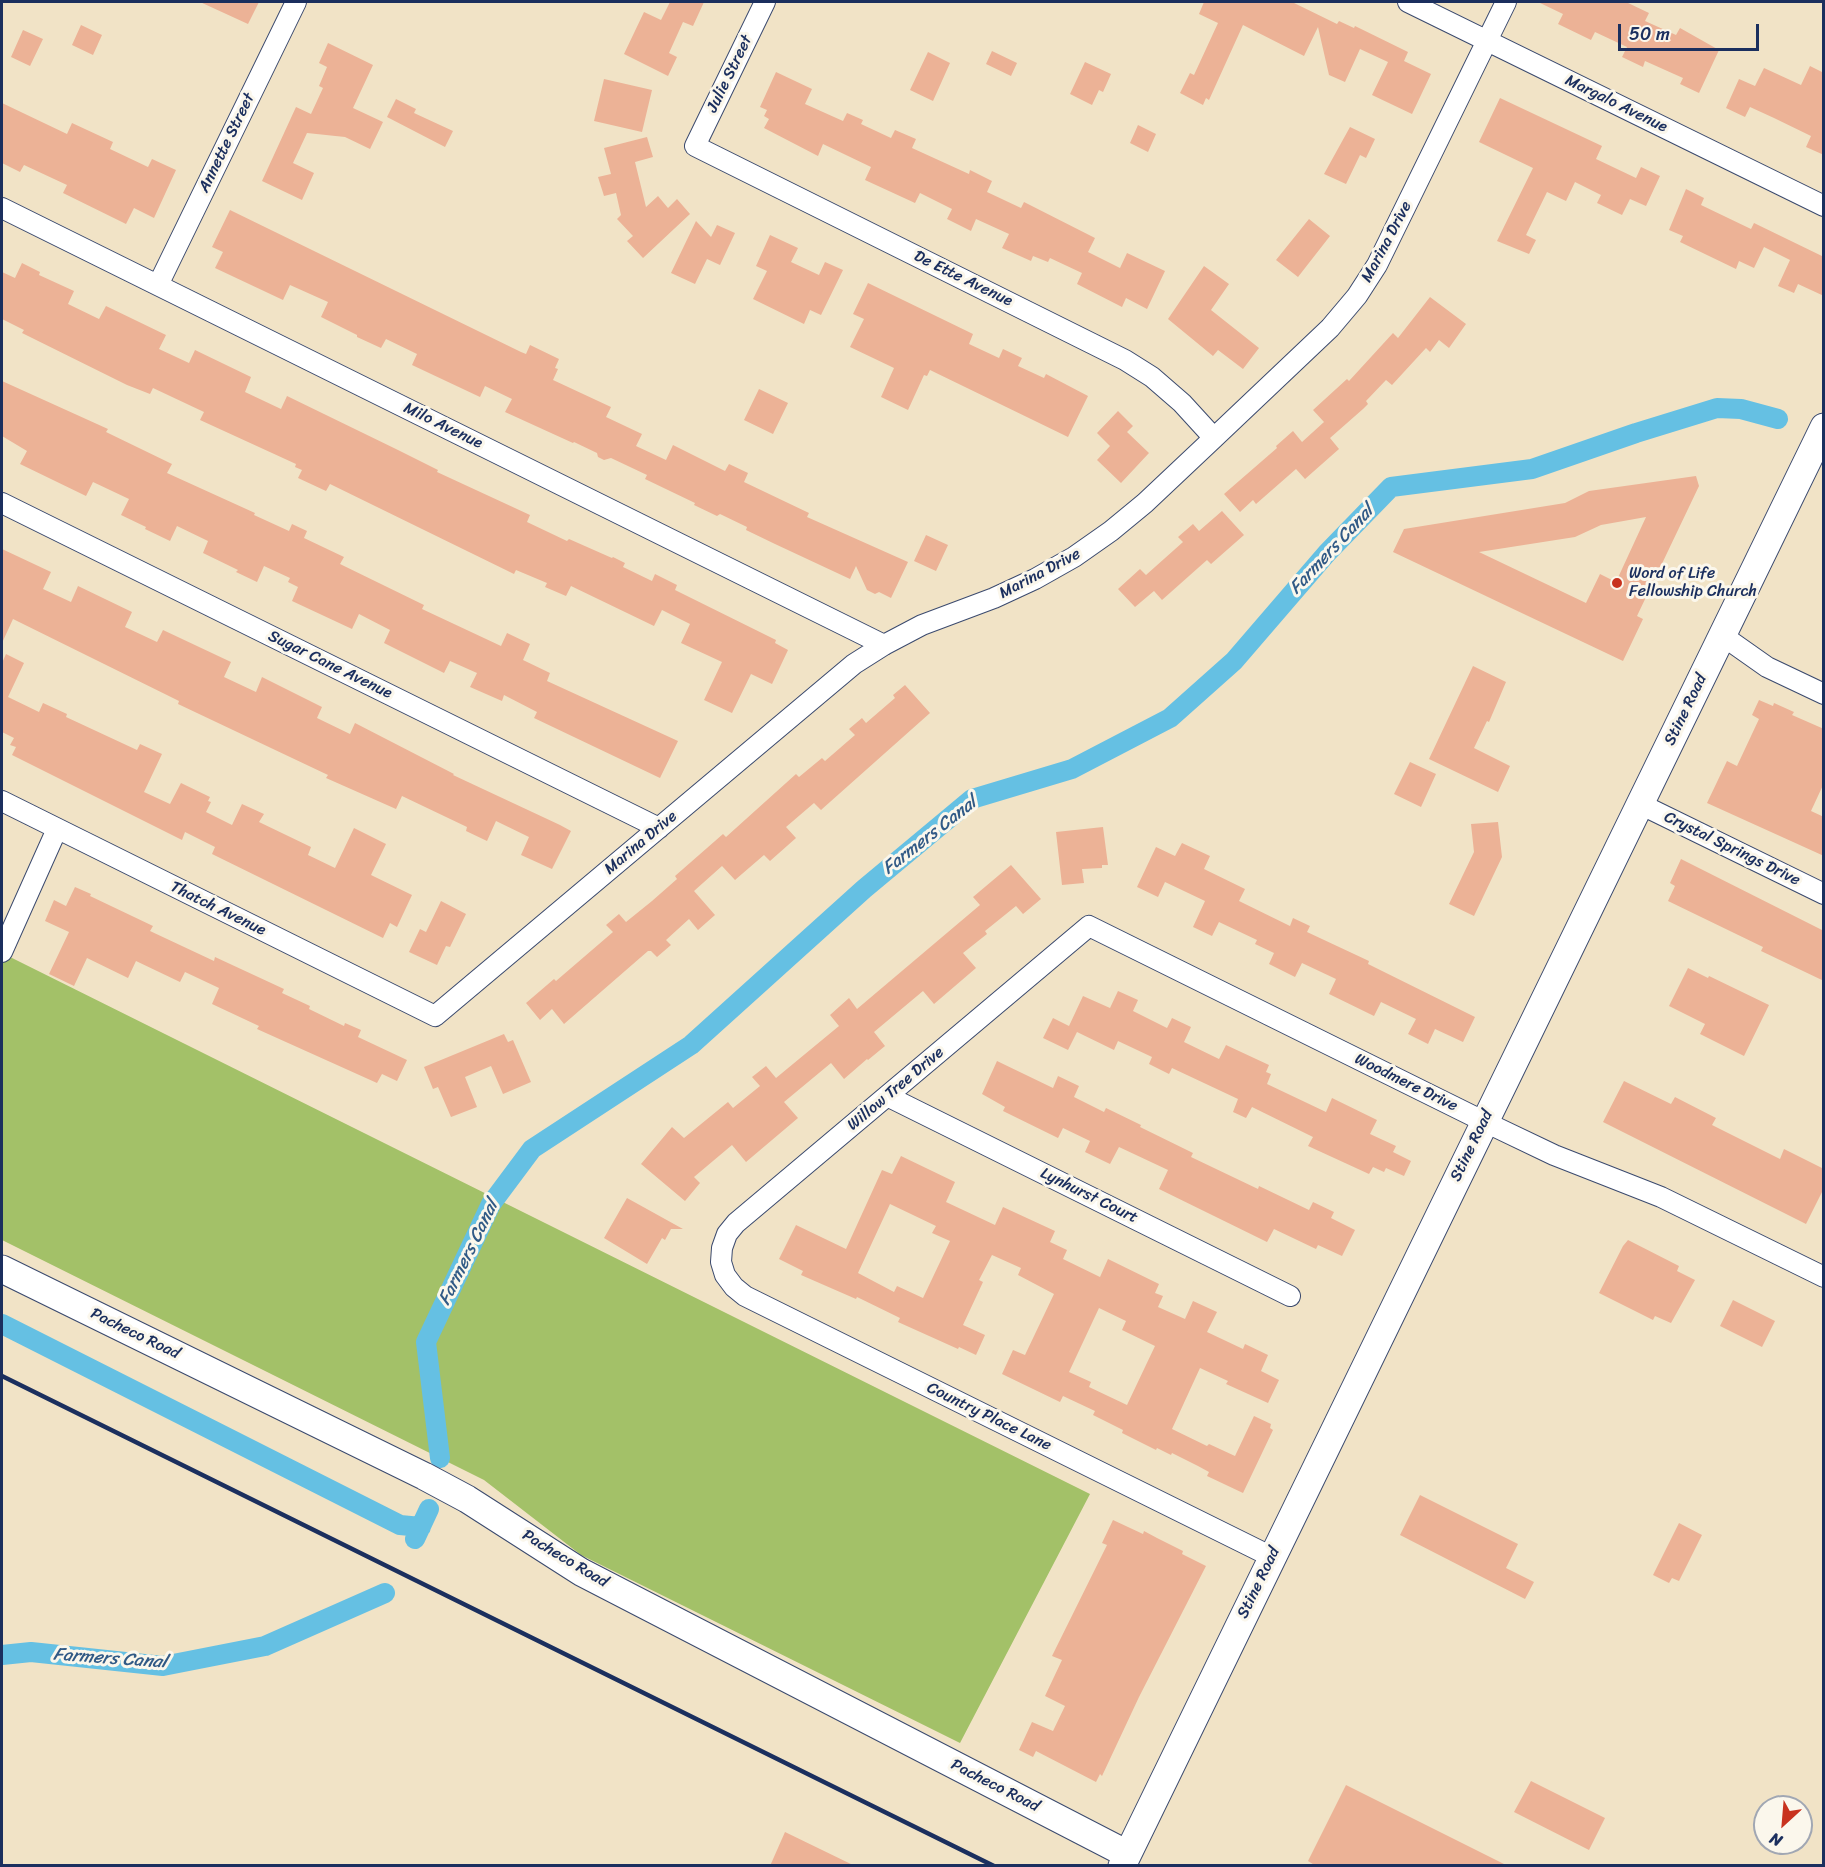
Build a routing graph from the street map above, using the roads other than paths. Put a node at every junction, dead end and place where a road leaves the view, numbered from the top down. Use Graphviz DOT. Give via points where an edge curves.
graph roads {
  1 [pos="297,2"];
  2 [pos="765,2"];
  3 [pos="1408,2"];
  4 [pos="1506,2"];
  5 [pos="1487,40"];
  6 [pos="695,146"];
  7 [pos="1824,206"];
  8 [pos="2,208"];
  9 [pos="158,285"];
  10 [pos="1824,427"];
  11 [pos="1215,438"];
  12 [pos="2,503"];
  13 [pos="1723,636"];
  14 [pos="884,645"];
  15 [pos="1824,694"];
  16 [pos="2,801"];
  17 [pos="1640,804"];
  18 [pos="658,828"];
  19 [pos="57,829"];
  20 [pos="1824,894"];
  21 [pos="1089,926"];
  22 [pos="2,952"];
  23 [pos="435,1016"];
  24 [pos="887,1096"];
  25 [pos="1485,1122"];
  26 [pos="721,1262"];
  27 [pos="2,1269"];
  28 [pos="1824,1277"];
  29 [pos="1290,1296"];
  30 [pos="1272,1557"];
  31 [pos="1125,1860"];
  1 -- 9 [label="street, Annette Street"];
  2 -- 6 [label="street, Julie Street"];
  3 -- 5 [label="street, Margalo Avenue"];
  4 -- 5 [label="street, Marina Drive"];
  5 -- 7 [label="street, Margalo Avenue"];
  5 -- 11 [label="street, Marina Drive" via="1377,265 1357,296 1330,328"];
  6 -- 11 [label="street, De Ette Avenue" via="1125,360 1152,377"];
  8 -- 9 [label="street, Milo Avenue"];
  9 -- 14 [label="street, Milo Avenue"];
  10 -- 13 [label="main road, Stine Road"];
  11 -- 14 [label="street, Marina Drive" via="1146,503 1074,557 1015,589 922,625"];
  12 -- 18 [label="street, Sugar Cane Avenue"];
  13 -- 15 [label="street" via="1767,667"];
  13 -- 17 [label="main road, Stine Road"];
  14 -- 18 [label="street, Marina Drive" via="854,664"];
  16 -- 19 [label="street, Thatch Avenue"];
  17 -- 20 [label="street, Crystal Springs Drive"];
  17 -- 25 [label="main road, Stine Road"];
  18 -- 23 [label="street, Marina Drive"];
  19 -- 22 [label="street"];
  19 -- 23 [label="street, Thatch Avenue"];
  21 -- 24 [label="street, Willow Tree Drive"];
  21 -- 25 [label="street, Woodmere Drive"];
  24 -- 26 [label="street, Willow Tree Drive" via="736,1223 727,1234"];
  24 -- 29 [label="street, Lynhurst Court"];
  25 -- 28 [label="street, Woodmere Drive" via="1554,1155 1661,1197"];
  25 -- 30 [label="main road, Stine Road"];
  26 -- 30 [label="street, Country Place Lane" via="725,1275 745,1296"];
  27 -- 31 [label="main road, Pacheco Road" via="424,1476 581,1572"];
  30 -- 31 [label="main road, Stine Road"];
}
